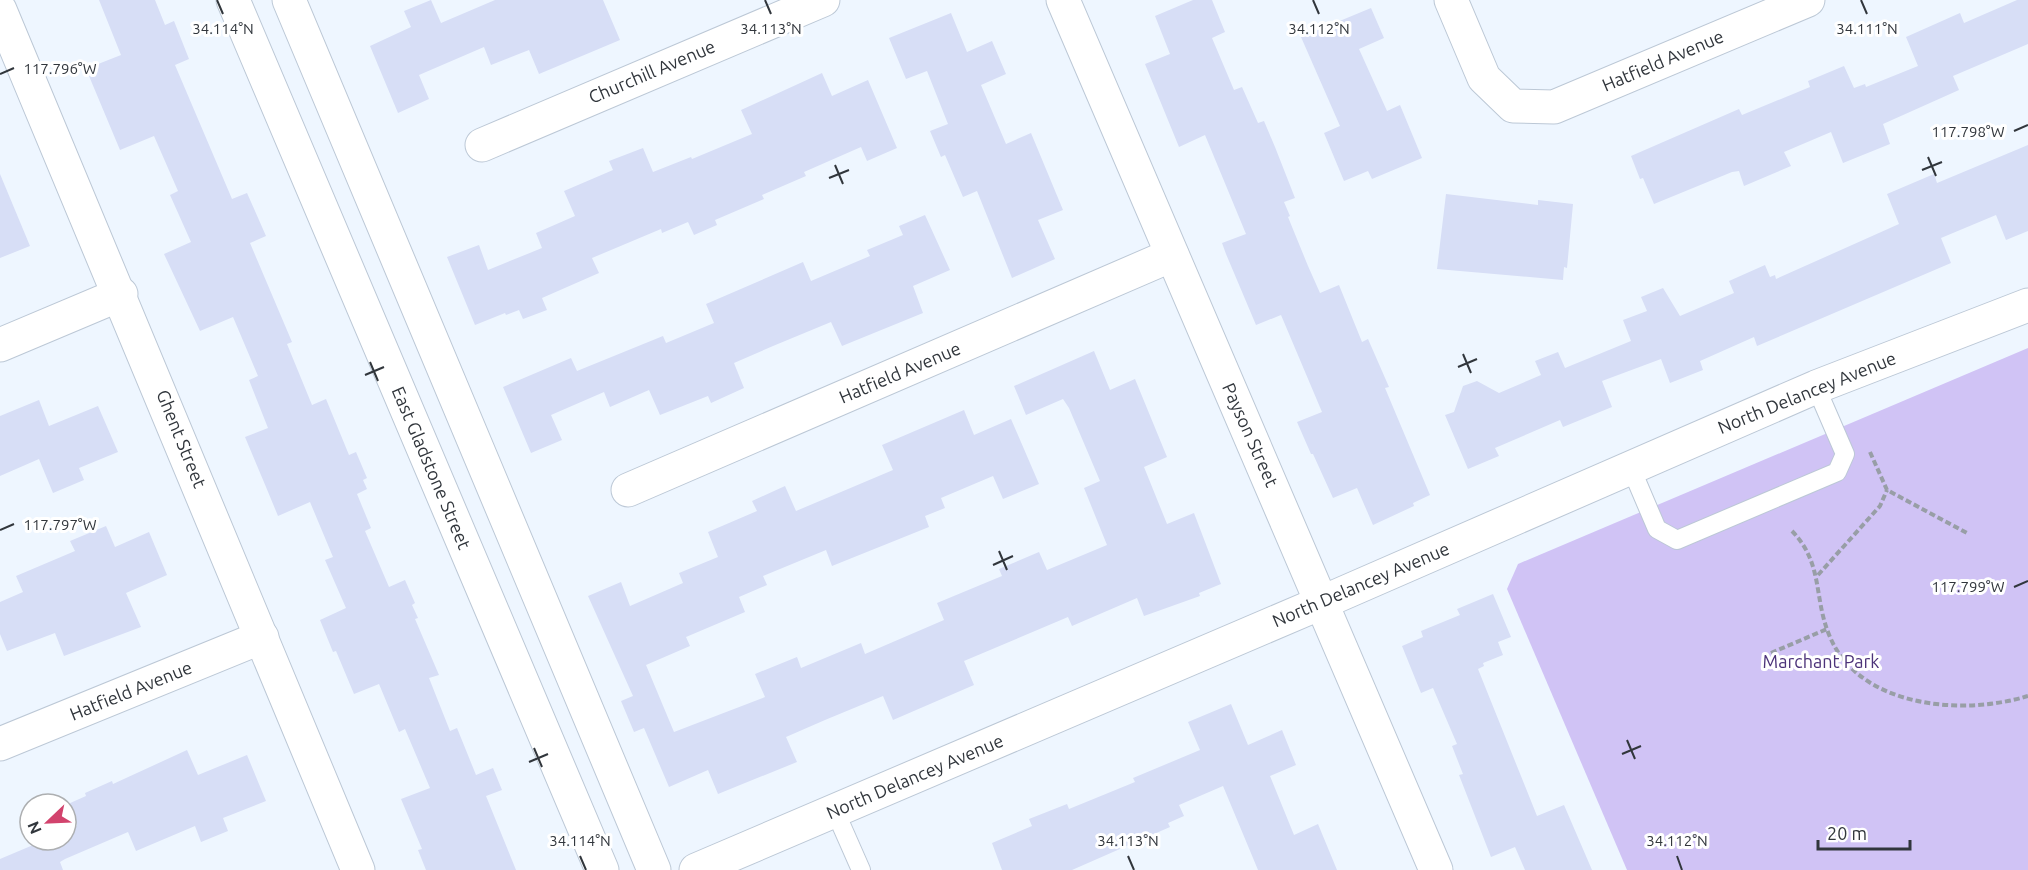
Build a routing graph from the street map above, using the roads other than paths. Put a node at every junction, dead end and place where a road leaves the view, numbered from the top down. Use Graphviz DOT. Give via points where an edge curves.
graph roads {
  1 [pos="233,0"];
  2 [pos="289,0"];
  3 [pos="823,0"];
  4 [pos="1063,0"];
  5 [pos="1451,0"];
  6 [pos="1809,0"];
  7 [pos="0,10"];
  8 [pos="482,145"];
  9 [pos="1172,255"];
  10 [pos="121,294"];
  11 [pos="2028,305"];
  12 [pos="0,345"];
  13 [pos="1816,387"];
  14 [pos="1631,468"];
  15 [pos="628,490"];
  16 [pos="1323,602"];
  17 [pos="262,637"];
  18 [pos="0,744"];
  19 [pos="835,811"];
  20 [pos="358,870"];
  21 [pos="602,870"];
  22 [pos="654,870"];
  23 [pos="696,870"];
  24 [pos="861,870"];
  25 [pos="1436,870"];
  1 -- 21 [label="street, East Gladstone Street"];
  2 -- 22 [label="street"];
  3 -- 8 [label="street, Churchill Avenue"];
  4 -- 9 [label="street, Payson Street"];
  5 -- 6 [label="street, Hatfield Avenue" via="1484,78 1513,106 1554,107"];
  7 -- 10 [label="street, Ghent Street"];
  9 -- 15 [label="street, Hatfield Avenue"];
  9 -- 16 [label="street, Payson Street"];
  10 -- 12 [label="street"];
  10 -- 17 [label="street, Ghent Street"];
  11 -- 13 [label="street, North Delancey Avenue"];
  13 -- 14 [label="street, North Delancey Avenue"];
  13 -- 14 [label="lane" via="1845,454 1837,472 1677,540 1657,529"];
  14 -- 16 [label="street, North Delancey Avenue"];
  16 -- 19 [label="street, North Delancey Avenue"];
  16 -- 25 [label="street, Payson Street"];
  17 -- 18 [label="street, Hatfield Avenue"];
  17 -- 20 [label="street, Ghent Street"];
  19 -- 23 [label="street, North Delancey Avenue"];
  19 -- 24 [label="lane"];
}
